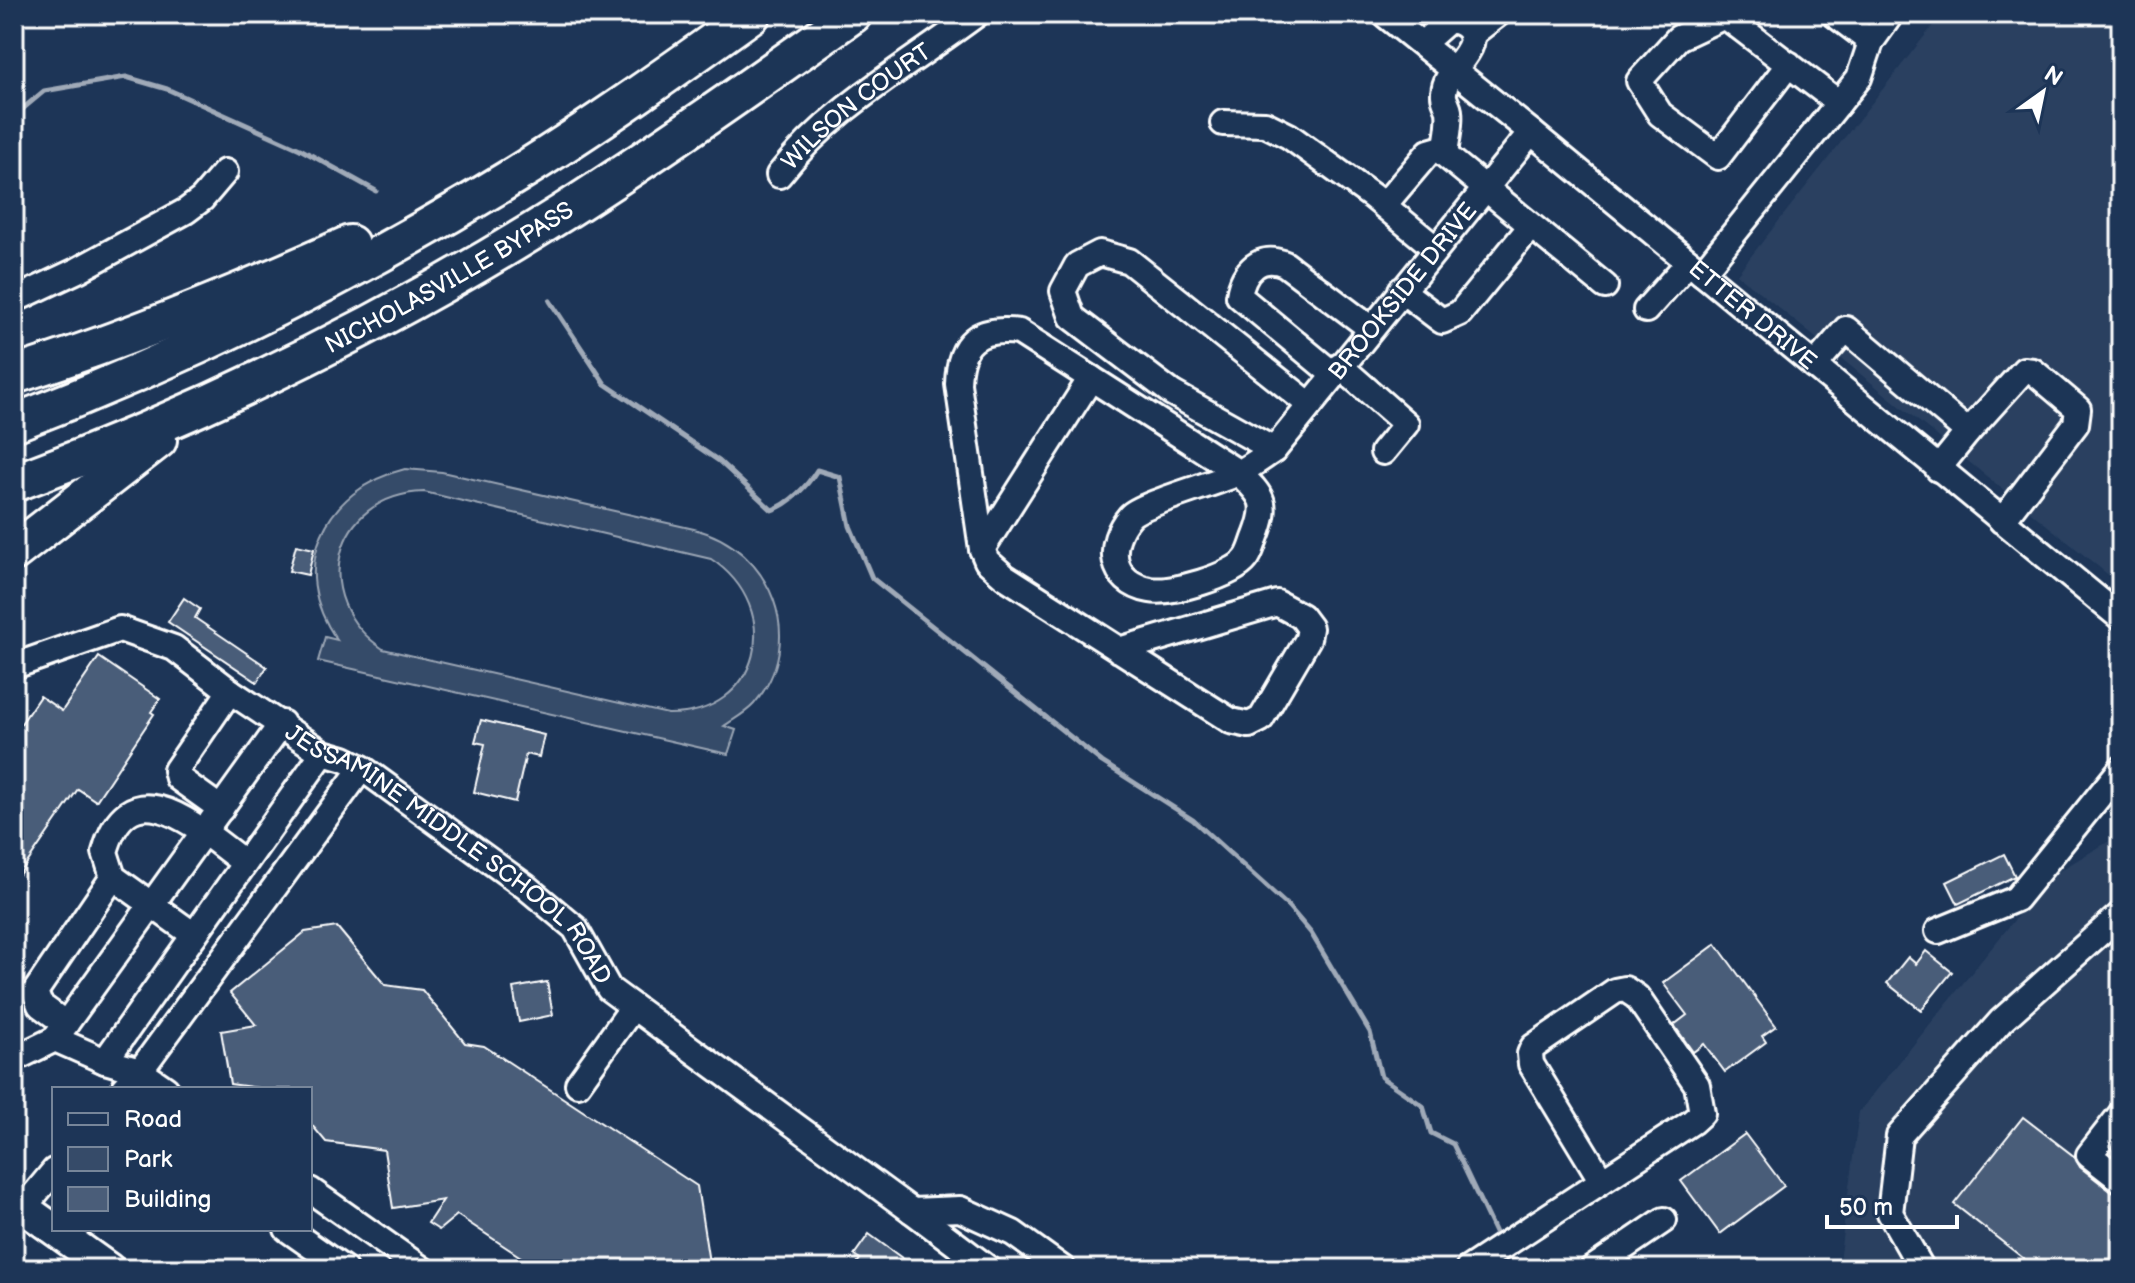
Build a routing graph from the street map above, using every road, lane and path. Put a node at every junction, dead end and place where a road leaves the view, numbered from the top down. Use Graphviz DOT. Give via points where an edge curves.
graph roads {
  1 [pos="752,14"];
  2 [pos="853,14"];
  3 [pos="977,14"];
  4 [pos="1384,14"];
  5 [pos="1498,14"];
  6 [pos="1834,14"];
  7 [pos="1891,14"];
  8 [pos="1471,35"];
  9 [pos="1871,42"];
  10 [pos="1422,44"];
  11 [pos="1789,64"];
  12 [pos="1452,69"];
  13 [pos="625,102"];
  14 [pos="1839,103"];
  15 [pos="1223,123"];
  16 [pos="1531,132"];
  17 [pos="1446,147"];
  18 [pos="225,172"];
  19 [pos="779,175"];
  20 [pos="1485,187"];
  21 [pos="1384,205"];
  22 [pos="1531,226"];
  23 [pos="1435,248"];
  24 [pos="1696,268"];
  25 [pos="1605,286"];
  26 [pos="1401,290"];
  27 [pos="14,300"];
  28 [pos="1646,310"];
  29 [pos="1370,328"];
  30 [pos="1814,366"];
  31 [pos="1336,370"];
  32 [pos="14,375"];
  33 [pos="1091,378"];
  34 [pos="204,405"];
  35 [pos="1310,405"];
  36 [pos="14,423"];
  37 [pos="1968,432"];
  38 [pos="1274,450"];
  39 [pos="1383,452"];
  40 [pos="1938,469"];
  41 [pos="1239,473"];
  42 [pos="14,483"];
  43 [pos="2002,521"];
  44 [pos="982,549"];
  45 [pos="14,552"];
  46 [pos="2119,613"];
  47 [pos="1119,650"];
  48 [pos="16,667"];
  49 [pos="230,691"];
  50 [pos="282,723"];
  51 [pos="323,753"];
  52 [pos="362,768"];
  53 [pos="2121,769"];
  54 [pos="221,809"];
  55 [pos="203,834"];
  56 [pos="245,863"];
  57 [pos="113,877"];
  58 [pos="151,905"];
  59 [pos="2121,914"];
  60 [pos="1938,931"];
  61 [pos="194,935"];
  62 [pos="633,1007"];
  63 [pos="60,1031"];
  64 [pos="18,1053"];
  65 [pos="105,1061"];
  66 [pos="132,1080"];
  67 [pos="578,1084"];
  68 [pos="158,1087"];
  69 [pos="2121,1114"];
  70 [pos="52,1173"];
  71 [pos="2121,1180"];
  72 [pos="1602,1181"];
  73 [pos="312,1191"];
  74 [pos="17,1209"];
  75 [pos="912,1211"];
  76 [pos="1664,1220"];
  77 [pos="290,1231"];
  78 [pos="109,1269"];
  79 [pos="344,1269"];
  80 [pos="422,1269"];
  81 [pos="989,1269"];
  82 [pos="1063,1269"];
  83 [pos="1468,1269"];
  84 [pos="1592,1269"];
  85 [pos="1922,1269"];
  1 -- 13 [label="highway"];
  2 -- 34 [label="highway, NICHOLASVILLE BYPASS" via="516,241 354,333"];
  3 -- 19 [label="street, WILSON COURT" via="832,118"];
  4 -- 10 [label="street, ETTER DRIVE"];
  5 -- 8 [label="street"];
  6 -- 9 [label="street"];
  7 -- 9 [label="street"];
  8 -- 10 [label="street" via="1466,26 1449,20"];
  8 -- 12 [label="street" via="1471,44"];
  9 -- 14 [label="street" via="1859,78"];
  10 -- 12 [label="street, ETTER DRIVE"];
  11 -- 11 [label="street" via="1725,16 1678,38 1639,81 1660,114 1718,157"];
  11 -- 14 [label="street"];
  12 -- 16 [label="street, ETTER DRIVE"];
  12 -- 17 [label="street" via="1444,94 1449,111"];
  13 -- 32 [label="highway" via="362,239 109,344"];
  13 -- 36 [label="highway" via="474,200 284,304"];
  14 -- 24 [label="street"];
  15 -- 21 [label="street" via="1265,124 1289,136"];
  16 -- 20 [label="street, BROOKSIDE DRIVE"];
  16 -- 24 [label="street, ETTER DRIVE"];
  17 -- 20 [label="street" via="1445,155"];
  17 -- 21 [label="street" via="1429,152"];
  18 -- 27 [label="street" via="186,211"];
  20 -- 22 [label="street"];
  20 -- 23 [label="street, BROOKSIDE DRIVE"];
  21 -- 23 [label="street"];
  22 -- 25 [label="street"];
  22 -- 26 [label="street" via="1460,313 1442,321"];
  23 -- 26 [label="street, BROOKSIDE DRIVE"];
  24 -- 28 [label="street"];
  24 -- 30 [label="street, ETTER DRIVE"];
  26 -- 29 [label="street, BROOKSIDE DRIVE"];
  29 -- 31 [label="street, BROOKSIDE DRIVE"];
  29 -- 31 [label="street" via="1285,264 1262,260 1249,271 1239,296"];
  30 -- 37 [label="street" via="1846,329"];
  30 -- 40 [label="street, ETTER DRIVE"];
  31 -- 35 [label="street, BROOKSIDE DRIVE"];
  31 -- 39 [label="street" via="1406,424"];
  33 -- 41 [label="street"];
  33 -- 44 [label="street"];
  33 -- 44 [label="street" via="1019,332 999,330 967,344 958,384"];
  34 -- 42 [label="highway, NICHOLASVILLE BYPASS"];
  34 -- 45 [label="highway"];
  35 -- 38 [label="street, BROOKSIDE DRIVE"];
  35 -- 38 [label="street" via="1129,261 1100,253 1077,265 1063,291 1072,317 1172,393"];
  37 -- 40 [label="street"];
  37 -- 43 [label="street" via="2024,370 2033,371 2078,409 2076,424"];
  38 -- 41 [label="street, BROOKSIDE DRIVE"];
  40 -- 43 [label="street, ETTER DRIVE"];
  41 -- 41 [label="street, BROOKSIDE DRIVE" via="1261,495 1263,517 1247,558 1233,570 1192,585 1152,591 1131,584 1114,562 1115,539 1132,513"];
  43 -- 46 [label="street, ETTER DRIVE"];
  44 -- 47 [label="street" via="1004,576"];
  47 -- 47 [label="street" via="1231,721 1249,725 1261,719 1310,628 1301,616 1277,603"];
  48 -- 49 [label="street, JESSAMINE MIDDLE SCHOOL ROAD" via="120,629 174,648"];
  49 -- 50 [label="street, JESSAMINE MIDDLE SCHOOL ROAD"];
  49 -- 54 [label="street" via="176,770 178,778"];
  50 -- 51 [label="street, JESSAMINE MIDDLE SCHOOL ROAD"];
  50 -- 54 [label="street"];
  51 -- 52 [label="street, JESSAMINE MIDDLE SCHOOL ROAD"];
  51 -- 56 [label="street"];
  52 -- 62 [label="street, JESSAMINE MIDDLE SCHOOL ROAD" via="575,928 609,989"];
  52 -- 66 [label="street"];
  53 -- 60 [label="street" via="2016,899"];
  54 -- 55 [label="street"];
  55 -- 56 [label="street"];
  55 -- 57 [label="street" via="158,806 139,808 108,842 105,852"];
  55 -- 58 [label="street"];
  56 -- 61 [label="street"];
  57 -- 58 [label="street"];
  57 -- 63 [label="street" via="35,992"];
  58 -- 61 [label="street"];
  58 -- 63 [label="street"];
  59 -- 85 [label="street" via="2001,1021 1899,1136 1890,1213"];
  61 -- 65 [label="street"];
  62 -- 67 [label="street"];
  62 -- 75 [label="street, JESSAMINE MIDDLE SCHOOL ROAD"];
  63 -- 64 [label="street"];
  63 -- 65 [label="street"];
  65 -- 66 [label="street"];
  66 -- 68 [label="street"];
  69 -- 71 [label="street" via="2089,1155"];
  70 -- 74 [label="street"];
  72 -- 72 [label="street" via="1702,1113 1697,1085 1637,997 1625,989 1533,1047 1530,1054 1531,1064"];
  72 -- 83 [label="street"];
  73 -- 80 [label="street"];
  74 -- 78 [label="main road"];
  75 -- 81 [label="street, JESSAMINE MIDDLE SCHOOL ROAD"];
  75 -- 82 [label="street" via="960,1209 1013,1233"];
  76 -- 84 [label="street"];
  77 -- 79 [label="street"];
}
